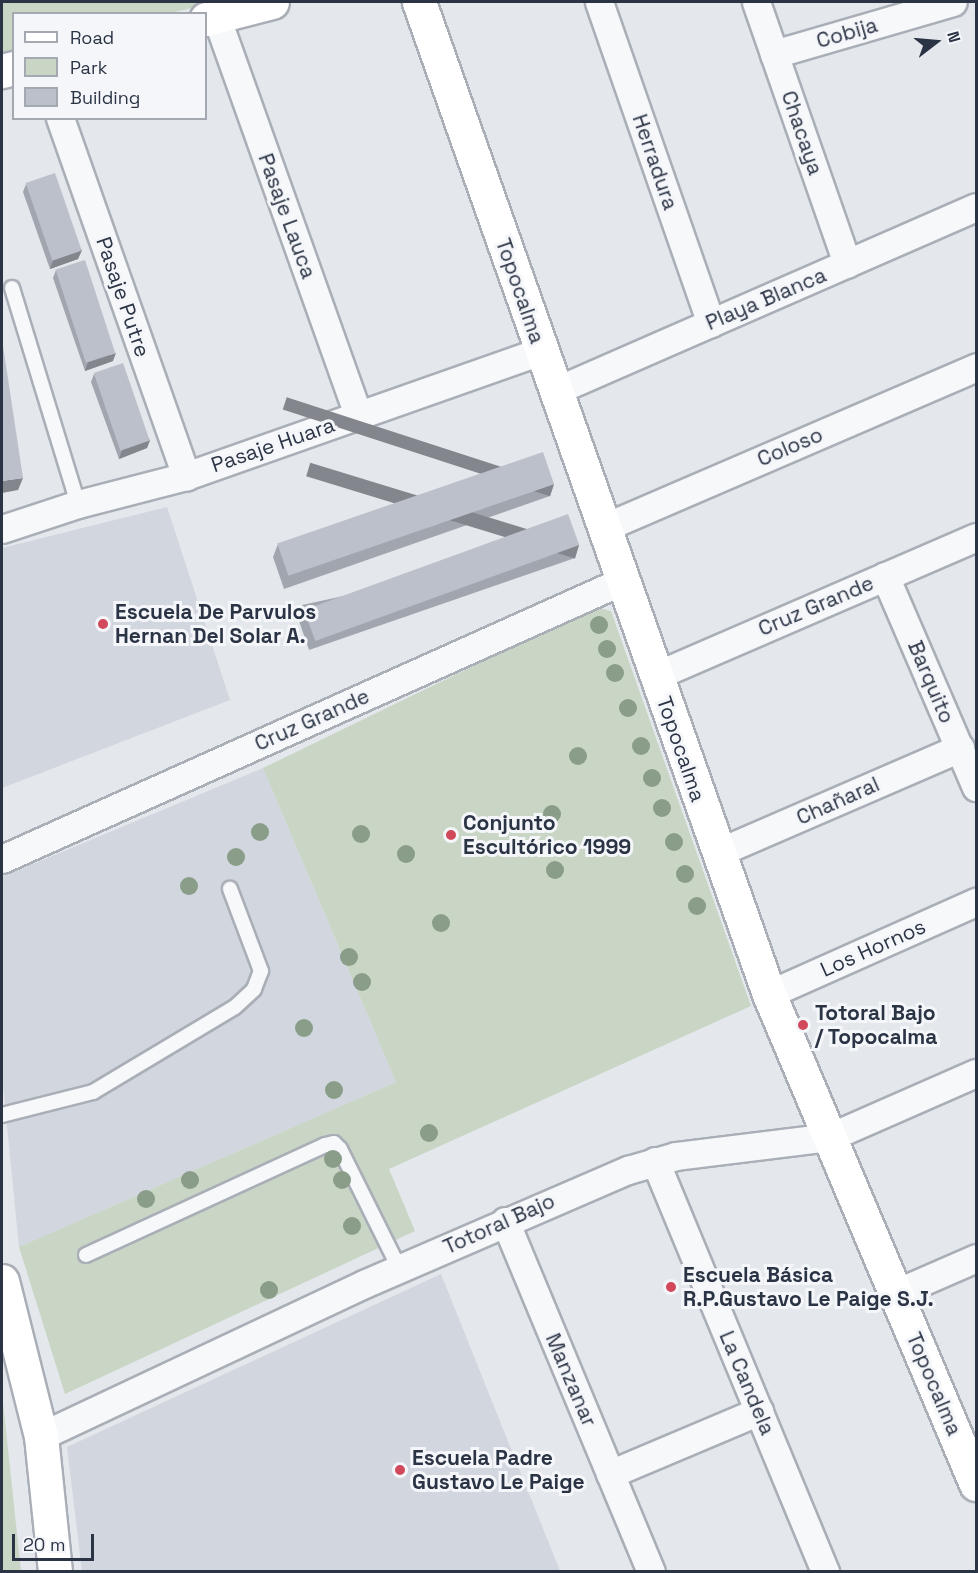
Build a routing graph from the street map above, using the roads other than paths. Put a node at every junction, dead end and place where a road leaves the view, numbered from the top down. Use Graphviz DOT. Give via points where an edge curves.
graph roads {
  1 [pos="272,2"];
  2 [pos="419,2"];
  3 [pos="599,2"];
  4 [pos="756,2"];
  5 [pos="954,2"];
  6 [pos="211,17"];
  7 [pos="774,54"];
  8 [pos="61,120"];
  9 [pos="976,207"];
  10 [pos="848,264"];
  11 [pos="12,288"];
  12 [pos="711,323"];
  13 [pos="541,351"];
  14 [pos="976,367"];
  15 [pos="555,391"];
  16 [pos="358,415"];
  17 [pos="186,476"];
  18 [pos="78,504"];
  19 [pos="603,528"];
  20 [pos="2,529"];
  21 [pos="976,537"];
  22 [pos="885,576"];
  23 [pos="622,581"];
  24 [pos="655,676"];
  25 [pos="960,748"];
  26 [pos="976,788"];
  27 [pos="717,853"];
  28 [pos="2,859"];
  29 [pos="230,889"];
  30 [pos="976,902"];
  31 [pos="769,994"];
  32 [pos="976,1073"];
  33 [pos="2,1115"];
  34 [pos="830,1137"];
  35 [pos="655,1161"];
  36 [pos="505,1221"];
  37 [pos="86,1255"];
  38 [pos="976,1258"];
  39 [pos="399,1268"];
  40 [pos="2,1281"];
  41 [pos="896,1293"];
  42 [pos="759,1411"];
  43 [pos="41,1436"];
  44 [pos="968,1442"];
  45 [pos="610,1474"];
  46 [pos="976,1484"];
  47 [pos="55,1572"];
  48 [pos="651,1572"];
  49 [pos="825,1572"];
  1 -- 6 [label="street"];
  2 -- 13 [label="street, Topocalma"];
  3 -- 12 [label="street, Herradura"];
  4 -- 7 [label="street, Chacaya"];
  5 -- 7 [label="street, Cobija"];
  6 -- 16 [label="street, Pasaje Lauca"];
  7 -- 10 [label="street, Chacaya"];
  8 -- 17 [label="street, Pasaje Putre"];
  9 -- 10 [label="street, Playa Blanca"];
  10 -- 12 [label="street, Playa Blanca"];
  11 -- 18 [label="lane"];
  12 -- 15 [label="street, Playa Blanca"];
  13 -- 15 [label="street, Topocalma"];
  13 -- 16 [label="street, Pasaje Huara"];
  14 -- 19 [label="street, Coloso"];
  15 -- 19 [label="street, Topocalma"];
  16 -- 17 [label="street, Pasaje Huara"];
  17 -- 18 [label="street, Pasaje Huara"];
  18 -- 20 [label="street, Pasaje Huara"];
  19 -- 23 [label="street, Topocalma"];
  21 -- 22 [label="street, Cruz Grande"];
  22 -- 24 [label="street, Cruz Grande"];
  22 -- 25 [label="street, Barquito"];
  23 -- 24 [label="street, Topocalma"];
  23 -- 28 [label="street, Cruz Grande"];
  24 -- 27 [label="street, Topocalma"];
  25 -- 26 [label="street, Barquito"];
  25 -- 27 [label="street, Chañaral"];
  27 -- 31 [label="street, Topocalma"];
  29 -- 33 [label="lane" via="261,971 254,989 235,1007 93,1092"];
  30 -- 31 [label="street, Los Hornos"];
  31 -- 34 [label="street, Topocalma"];
  32 -- 34 [label="street, Totoral Bajo"];
  34 -- 35 [label="street, Totoral Bajo"];
  34 -- 41 [label="street, Topocalma"];
  35 -- 36 [label="street, Totoral Bajo"];
  35 -- 42 [label="street, La Candela"];
  36 -- 39 [label="street, Totoral Bajo"];
  36 -- 45 [label="street, Manzanar"];
  37 -- 39 [label="lane" via="334,1143"];
  38 -- 41 [label="street"];
  39 -- 43 [label="street, Totoral Bajo"];
  40 -- 43 [label="street"];
  41 -- 44 [label="street, Topocalma"];
  42 -- 45 [label="street"];
  42 -- 49 [label="street, La Candela"];
  43 -- 47 [label="street"];
  44 -- 46 [label="street, Topocalma"];
  45 -- 48 [label="street, Manzanar"];
}
